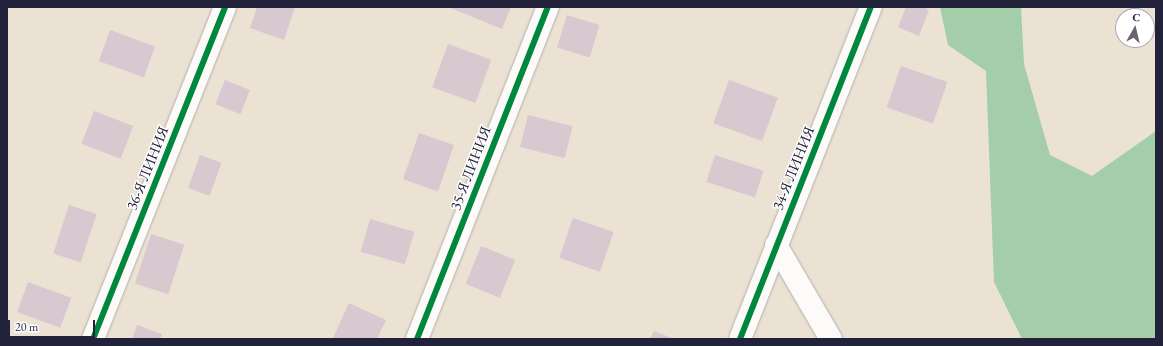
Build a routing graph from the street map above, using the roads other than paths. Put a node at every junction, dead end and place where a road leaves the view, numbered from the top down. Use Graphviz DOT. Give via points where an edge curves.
graph roads {
  1 [pos="225,7"];
  2 [pos="548,7"];
  3 [pos="871,7"];
  4 [pos="776,245"];
  5 [pos="93,339"];
  6 [pos="417,339"];
  7 [pos="740,339"];
  8 [pos="832,339"];
  1 -- 5 [label="street, 36-Я ЛИНИЯ"];
  2 -- 6 [label="street, 35-Я ЛИНИЯ"];
  3 -- 4 [label="street, 34-Я ЛИНИЯ"];
  4 -- 7 [label="street, 34-Я ЛИНИЯ"];
  4 -- 8 [label="street"];
}
